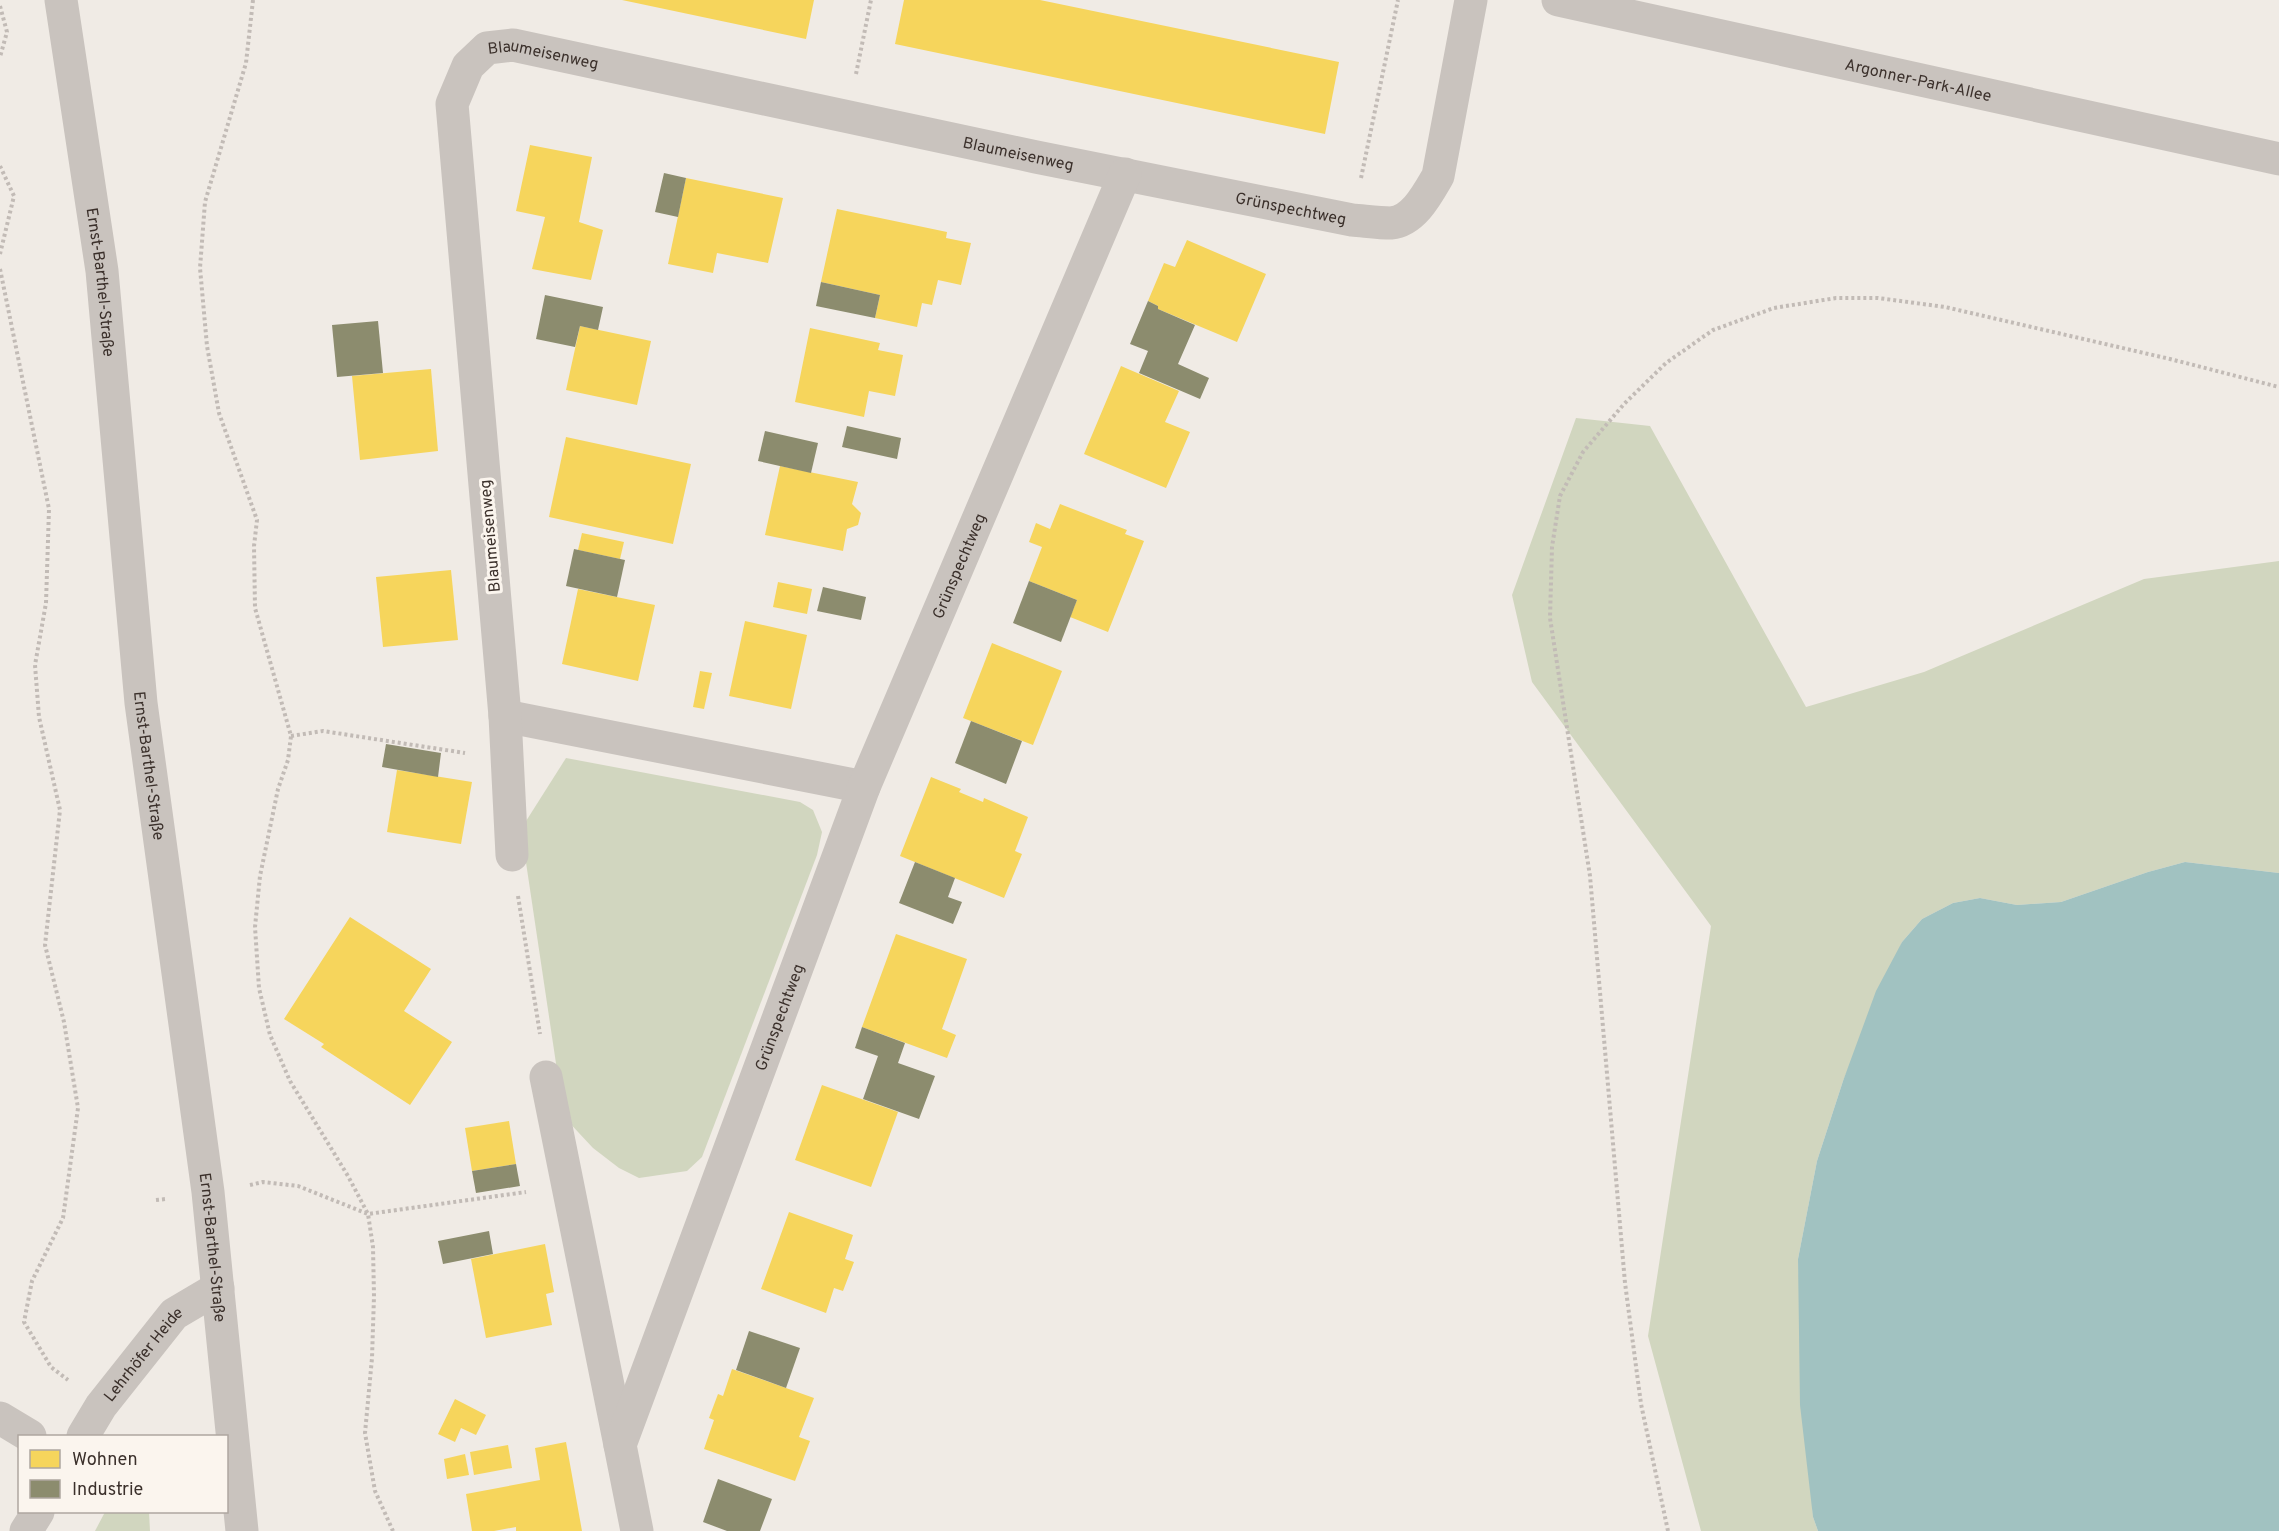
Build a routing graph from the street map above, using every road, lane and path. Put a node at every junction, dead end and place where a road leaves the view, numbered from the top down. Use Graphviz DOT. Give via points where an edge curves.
graph roads {
  1 [pos="61,0"];
  2 [pos="253,0"];
  3 [pos="871,0"];
  4 [pos="1398,0"];
  5 [pos="1471,0"];
  6 [pos="1558,0"];
  7 [pos="0,6"];
  8 [pos="0,57"];
  9 [pos="847,116"];
  10 [pos="2279,159"];
  11 [pos="0,166"];
  12 [pos="1125,174"];
  13 [pos="1352,220"];
  14 [pos="0,254"];
  15 [pos="0,270"];
  16 [pos="2279,387"];
  17 [pos="505,716"];
  18 [pos="291,736"];
  19 [pos="507,759"];
  20 [pos="864,787"];
  21 [pos="512,855"];
  22 [pos="546,1077"];
  23 [pos="263,1182"];
  24 [pos="569,1185"];
  25 [pos="368,1214"];
  26 [pos="218,1288"];
  27 [pos="101,1406"];
  28 [pos="0,1418"];
  29 [pos="27,1435"];
  30 [pos="84,1435"];
  31 [pos="620,1445"];
  32 [pos="37,1513"];
  33 [pos="26,1531"];
  34 [pos="242,1531"];
  35 [pos="393,1531"];
  36 [pos="637,1531"];
  37 [pos="1668,1531"];
  1 -- 26 [label="street, Ernst-Barthel-Straße" via="102,272 141,703"];
  2 -- 18 [label="path" via="246,63 205,202 200,268 207,346 219,412 257,520 255,608"];
  3 -- 9 [label="path"];
  4 -- 13 [label="path"];
  5 -- 13 [label="street, Grünspechtweg" via="1438,176 1424,199 1409,215 1394,223"];
  6 -- 10 [label="street, Argonner-Park-Allee"];
  7 -- 8 [label="path" via="7,32"];
  9 -- 12 [label="street, Blaumeisenweg"];
  9 -- 17 [label="street, Blaumeisenweg" via="513,45 488,48 468,66 452,104"];
  11 -- 14 [label="path" via="14,196"];
  12 -- 13 [label="street, Grünspechtweg"];
  12 -- 20 [label="street, Grünspechtweg"];
  15 -- 27 [label="path" via="49,509 46,603 35,665 39,717 60,810 45,945 64,1022 78,1108 63,1218 32,1281 24,1323 51,1367"];
  16 -- 37 [label="path" via="1945,307 1878,298 1836,298 1774,308 1713,330 1666,363 1583,452 1560,496 1552,547 1550,618 1590,876 1625,1283 1641,1404"];
  17 -- 19 [label="street, Blaumeisenweg"];
  17 -- 20 [label="street"];
  18 -- 19 [label="path" via="323,731"];
  18 -- 25 [label="path" via="260,876 255,927 259,988 270,1035 290,1081"];
  19 -- 21 [label="street, Blaumeisenweg"];
  20 -- 31 [label="street, Grünspechtweg"];
  21 -- 22 [label="path"];
  22 -- 24 [label="street"];
  23 -- 25 [label="path" via="298,1186"];
  24 -- 25 [label="path"];
  24 -- 31 [label="street"];
  25 -- 35 [label="path" via="374,1296 365,1433 375,1491"];
  26 -- 27 [label="street, Lehrhöfer Heide" via="174,1314"];
  26 -- 34 [label="street, Ernst-Barthel-Straße"];
  27 -- 30 [label="street, Lehrhöfer Heide"];
  28 -- 29 [label="street"];
  31 -- 36 [label="street"];
  32 -- 33 [label="street"];
}
